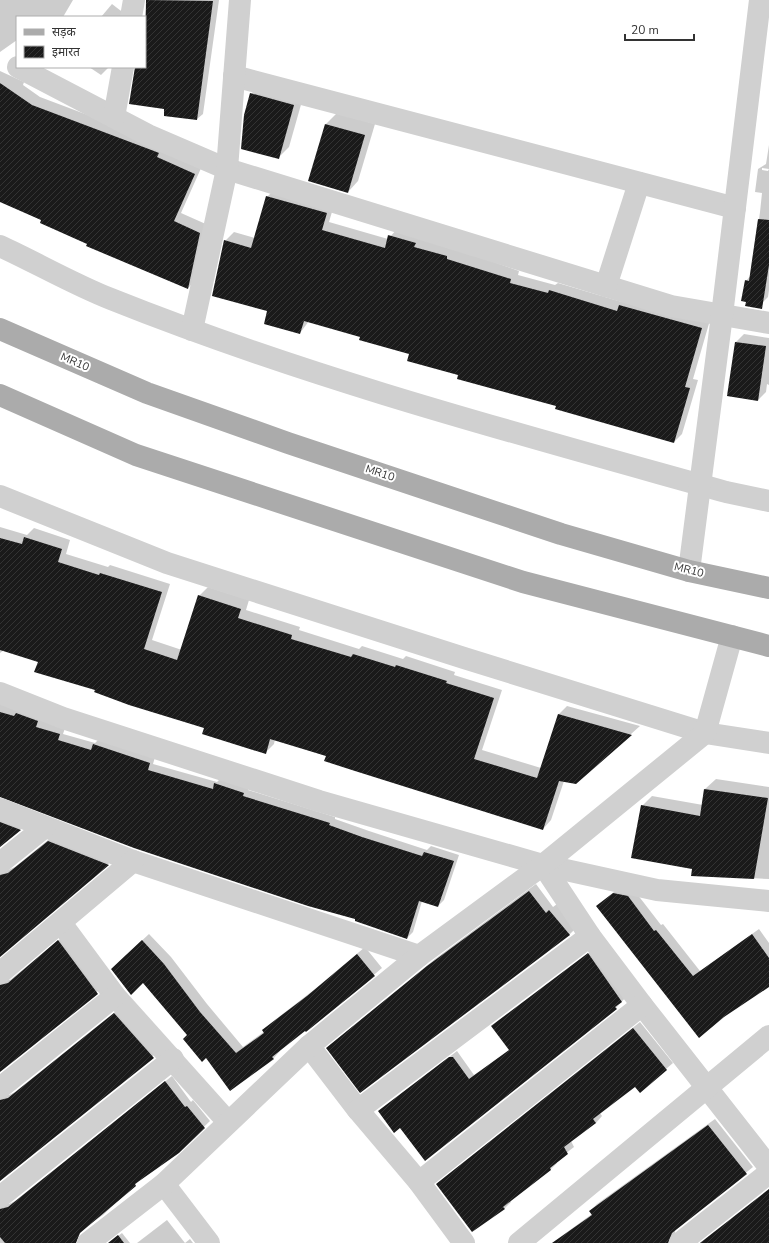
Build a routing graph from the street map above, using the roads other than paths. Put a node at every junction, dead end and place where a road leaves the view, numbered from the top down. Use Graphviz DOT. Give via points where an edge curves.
graph roads {
  1 [pos="134,0"];
  2 [pos="240,0"];
  3 [pos="760,0"];
  4 [pos="131,16"];
  5 [pos="20,68"];
  6 [pos="123,68"];
  7 [pos="234,76"];
  8 [pos="114,118"];
  9 [pos="227,169"];
  10 [pos="639,183"];
  11 [pos="735,208"];
  12 [pos="0,246"];
  13 [pos="606,286"];
  14 [pos="722,315"];
  15 [pos="769,323"];
  16 [pos="0,329"];
  17 [pos="192,330"];
  18 [pos="0,395"];
  19 [pos="700,485"];
  20 [pos="0,496"];
  21 [pos="769,501"];
  22 [pos="689,571"];
  23 [pos="769,588"];
  24 [pos="732,636"];
  25 [pos="769,646"];
  26 [pos="0,693"];
  27 [pos="705,733"];
  28 [pos="769,743"];
  29 [pos="0,809"];
  30 [pos="45,827"];
  31 [pos="133,861"];
  32 [pos="0,863"];
  33 [pos="543,865"];
  34 [pos="769,901"];
  35 [pos="60,923"];
  36 [pos="590,936"];
  37 [pos="419,956"];
  38 [pos="0,972"];
  39 [pos="114,996"];
  40 [pos="642,1005"];
  41 [pos="769,1036"];
  42 [pos="309,1046"];
  43 [pos="173,1059"];
  44 [pos="706,1087"];
  45 [pos="0,1088"];
  46 [pos="358,1110"];
  47 [pos="228,1122"];
  48 [pos="769,1167"];
  49 [pos="769,1173"];
  50 [pos="419,1182"];
  51 [pos="164,1184"];
  52 [pos="0,1197"];
  53 [pos="88,1243"];
  54 [pos="209,1243"];
  55 [pos="464,1243"];
  56 [pos="519,1243"];
  57 [pos="680,1243"];
  1 -- 4 [label="street"];
  2 -- 7 [label="street"];
  3 -- 11 [label="street"];
  5 -- 8 [label="street"];
  6 -- 8 [label="street"];
  7 -- 9 [label="street"];
  7 -- 10 [label="street"];
  8 -- 9 [label="street"];
  9 -- 13 [label="street"];
  9 -- 17 [label="street"];
  10 -- 11 [label="street"];
  10 -- 13 [label="street"];
  11 -- 14 [label="street"];
  12 -- 17 [label="street" via="109,298"];
  13 -- 14 [label="street" via="671,306"];
  14 -- 15 [label="street"];
  14 -- 19 [label="street"];
  16 -- 22 [label="main road, MR10" via="148,393 288,443 561,534"];
  17 -- 19 [label="street" via="404,401"];
  18 -- 24 [label="main road" via="136,455 523,582"];
  19 -- 21 [label="street"];
  19 -- 22 [label="street"];
  20 -- 27 [label="street" via="167,563"];
  22 -- 23 [label="main road, MR10"];
  24 -- 25 [label="main road"];
  24 -- 27 [label="street"];
  26 -- 33 [label="street" via="63,718 319,801"];
  27 -- 28 [label="street"];
  27 -- 33 [label="street"];
  29 -- 30 [label="street"];
  30 -- 31 [label="street"];
  30 -- 32 [label="street"];
  31 -- 35 [label="street"];
  31 -- 37 [label="street"];
  33 -- 34 [label="street" via="657,890"];
  33 -- 36 [label="street"];
  33 -- 37 [label="street"];
  35 -- 38 [label="street"];
  35 -- 39 [label="street"];
  36 -- 40 [label="street"];
  36 -- 46 [label="street"];
  37 -- 42 [label="street"];
  39 -- 43 [label="street"];
  39 -- 45 [label="street"];
  40 -- 44 [label="street"];
  40 -- 50 [label="street"];
  41 -- 44 [label="street"];
  42 -- 46 [label="street"];
  42 -- 47 [label="street"];
  43 -- 47 [label="street"];
  43 -- 52 [label="street"];
  44 -- 48 [label="street"];
  44 -- 56 [label="street"];
  46 -- 50 [label="street"];
  47 -- 51 [label="street"];
  49 -- 57 [label="street"];
  50 -- 55 [label="street"];
  51 -- 53 [label="street"];
  51 -- 54 [label="street"];
}
